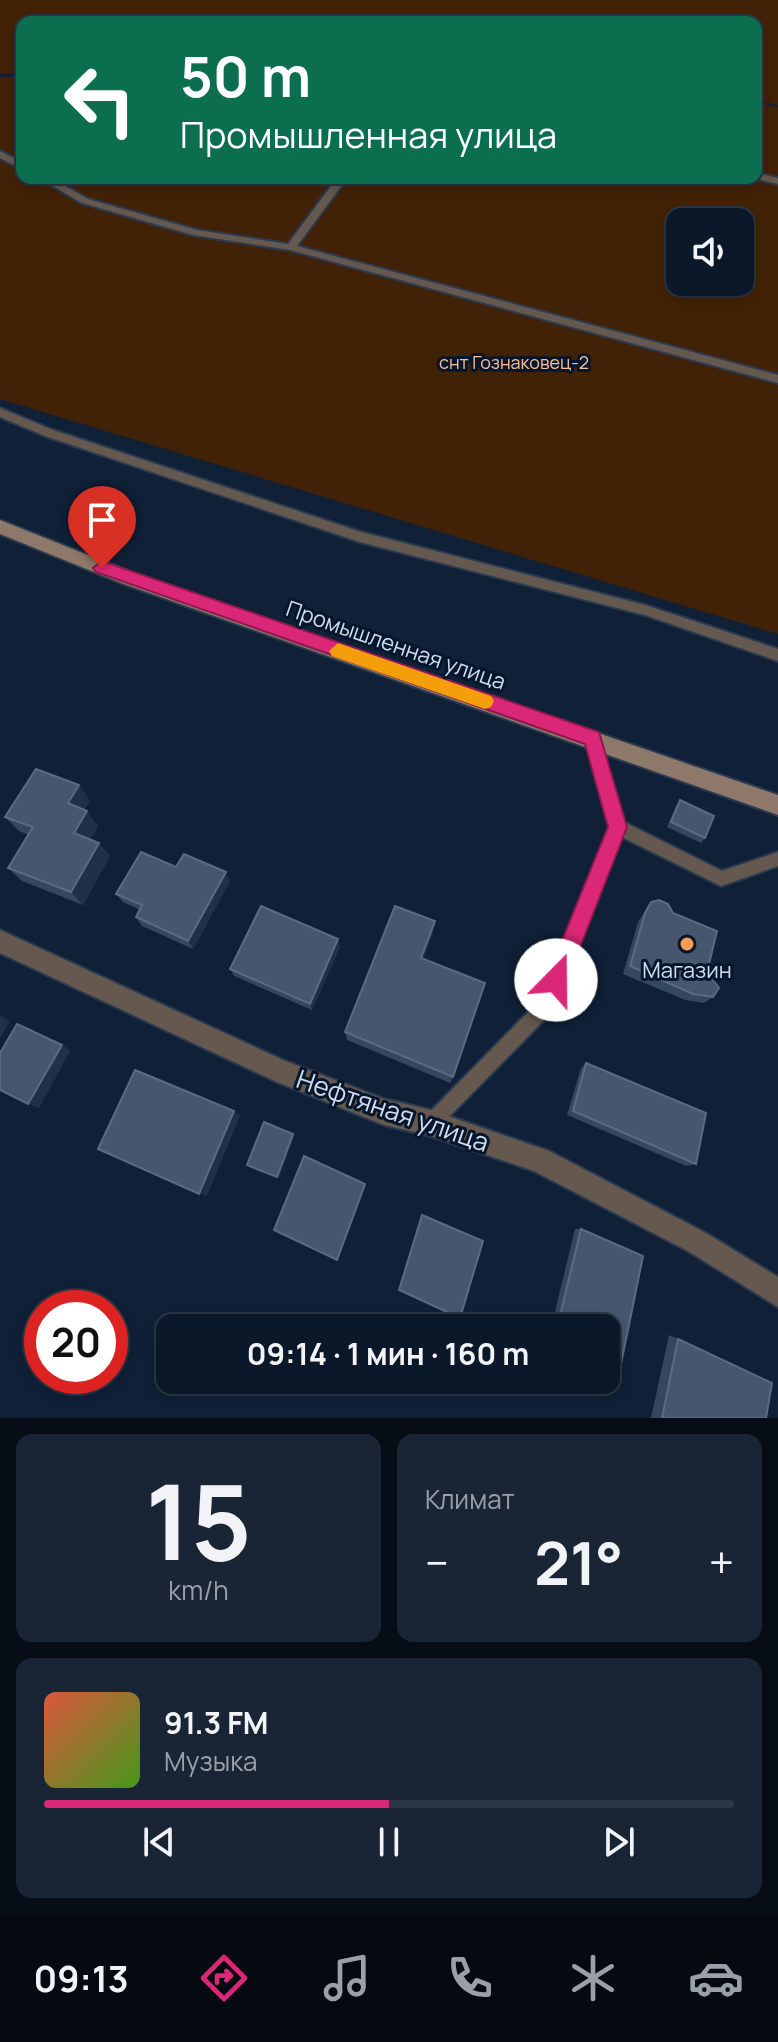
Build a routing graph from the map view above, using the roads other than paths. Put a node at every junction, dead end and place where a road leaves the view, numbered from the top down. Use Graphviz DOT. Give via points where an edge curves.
graph roads {
  1 [pos="55,184"];
  2 [pos="338,184"];
  3 [pos="291,247"];
  4 [pos="778,379"];
  5 [pos="0,412"];
  6 [pos="0,527"];
  7 [pos="778,655"];
  8 [pos="592,738"];
  9 [pos="778,805"];
  10 [pos="618,827"];
  11 [pos="778,859"];
  12 [pos="0,941"];
  13 [pos="431,1123"];
  14 [pos="778,1293"];
  1 -- 3 [label="lane" via="85,201 196,233"];
  2 -- 3 [label="lane"];
  3 -- 4 [label="lane"];
  5 -- 7 [label="lane" via="360,537 645,610"];
  6 -- 8 [label="main road, Промышленная улица" via="127,578"];
  8 -- 9 [label="main road, Промышленная улица"];
  8 -- 10 [label="lane"];
  10 -- 11 [label="lane" via="721,879"];
  10 -- 13 [label="lane" via="546,1006"];
  12 -- 13 [label="street, Нефтяная улица" via="277,1070 384,1112"];
  13 -- 14 [label="street, Нефтяная улица" via="540,1160 697,1242"];
}
